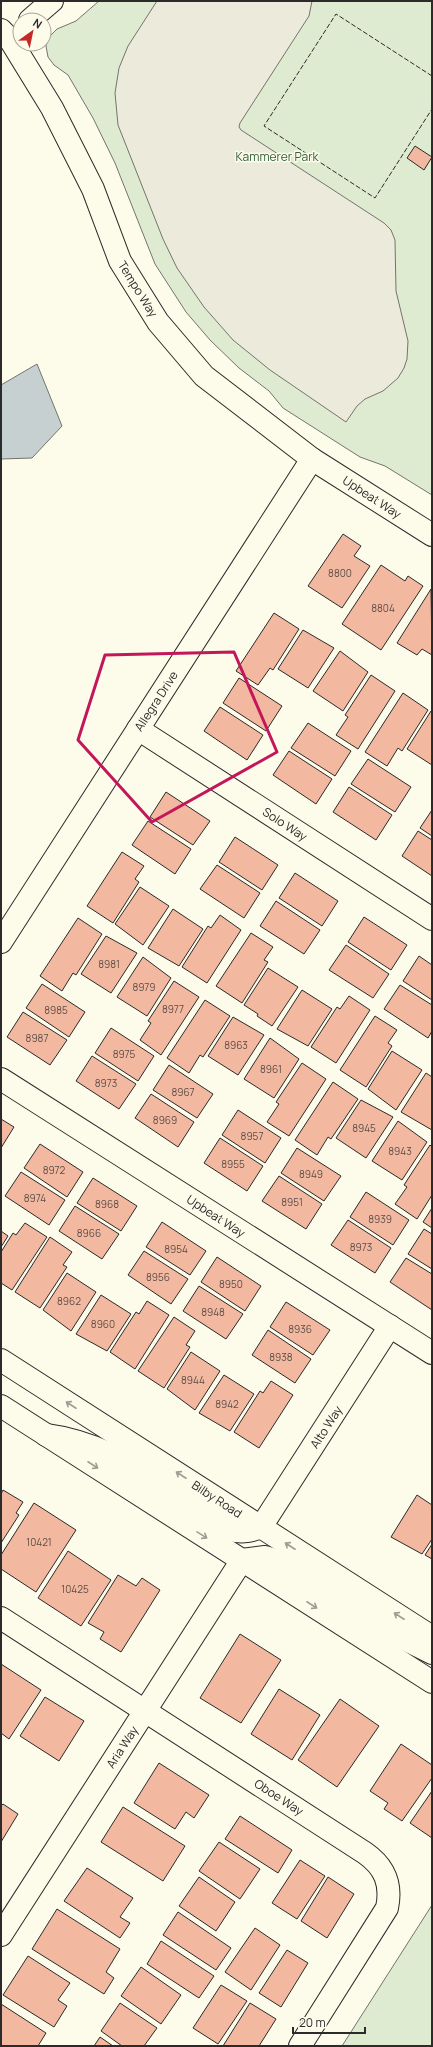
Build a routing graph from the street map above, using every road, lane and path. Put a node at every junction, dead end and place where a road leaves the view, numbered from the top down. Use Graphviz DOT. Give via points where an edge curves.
graph roads {
  1 [pos="52,1"];
  2 [pos="39,12"];
  3 [pos="10,32"];
  4 [pos="312,459"];
  5 [pos="432,536"];
  6 [pos="138,729"];
  7 [pos="432,919"];
  8 [pos="1,942"];
  9 [pos="1,1079"];
  10 [pos="390,1326"];
  11 [pos="432,1354"];
  12 [pos="1,1360"];
  13 [pos="1,1406"];
  14 [pos="46,1435"];
  15 [pos="261,1527"];
  16 [pos="242,1560"];
  17 [pos="1,1618"];
  18 [pos="432,1637"];
  19 [pos="432,1653"];
  20 [pos="432,1682"];
  21 [pos="145,1711"];
  22 [pos="2,1932"];
  23 [pos="300,2046"];
  1 -- 2 [label="street"];
  3 -- 4 [label="street, Tempo Way" via="94,189 120,260 158,322 204,376"];
  4 -- 5 [label="street, Upbeat Way"];
  4 -- 6 [label="street, Allegra Drive"];
  6 -- 7 [label="street, Solo Way"];
  6 -- 8 [label="street, Allegra Drive"];
  9 -- 10 [label="street, Upbeat Way"];
  10 -- 11 [label="street, Upbeat Way"];
  10 -- 15 [label="street, Alto Way"];
  15 -- 12 [label="street, Bilby Road, one-way"];
  13 -- 14 [label="street"];
  14 -- 15 [label="street" via="76,1440 110,1454 227,1529 243,1532"];
  14 -- 16 [label="street, one-way"];
  18 -- 15 [label="street, Bilby Road, one-way"];
  16 -- 19 [label="street" via="265,1557 284,1563 394,1634"];
  16 -- 20 [label="street, one-way"];
  16 -- 21 [label="street, Aria Way"];
  17 -- 21 [label="street, Oboe Way"];
  21 -- 22 [label="street, Aria Way"];
  21 -- 23 [label="street, Oboe Way" via="365,1853 384,1871 390,1895 384,1913"];
}
